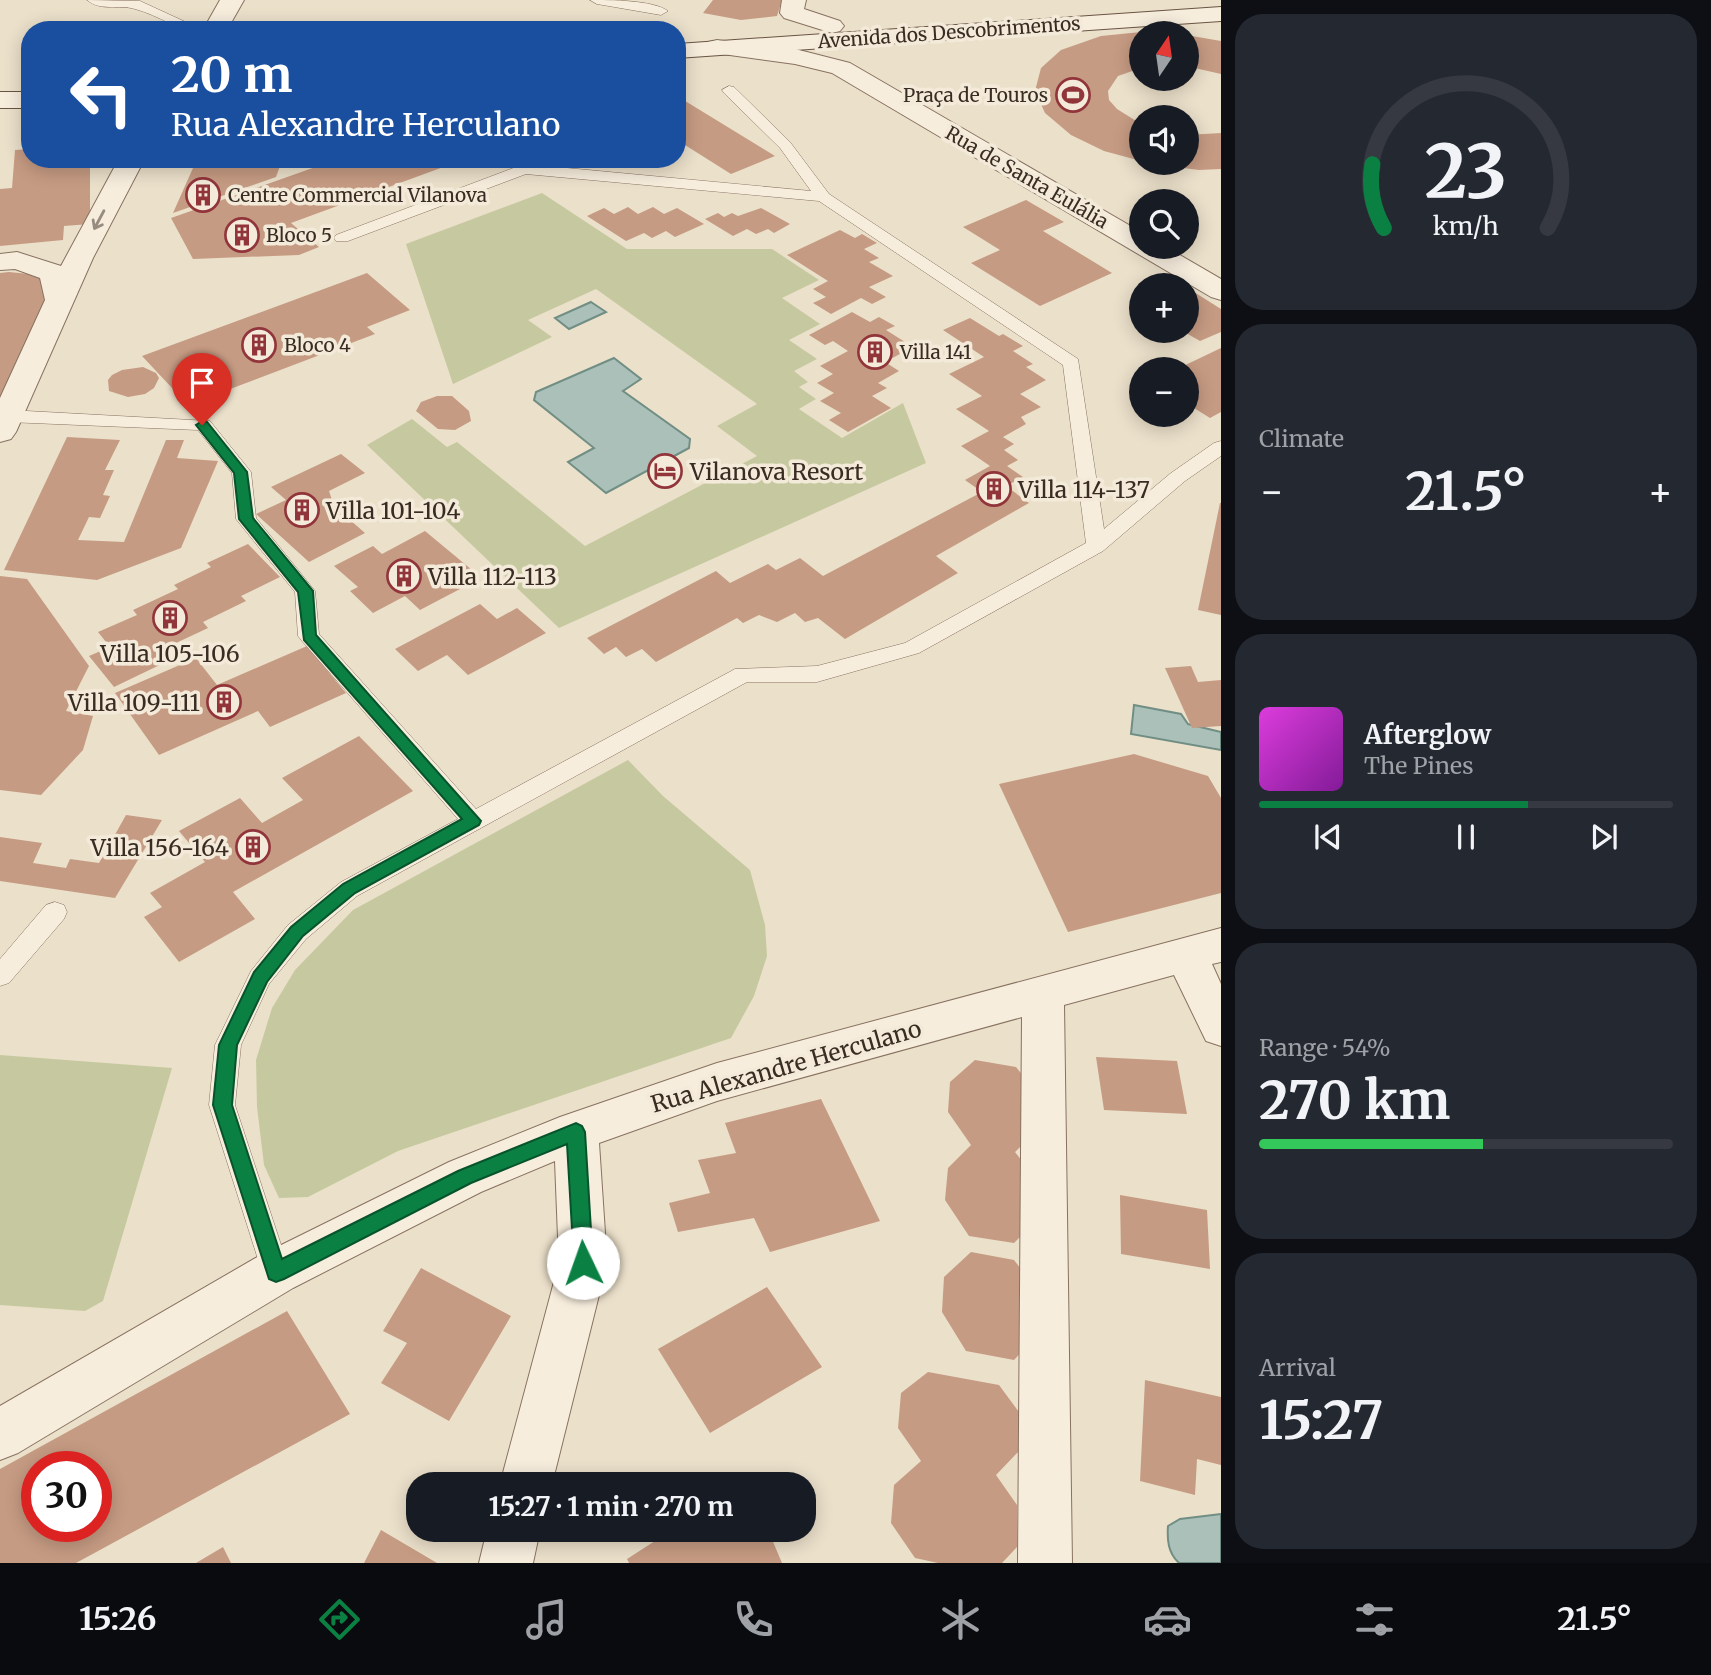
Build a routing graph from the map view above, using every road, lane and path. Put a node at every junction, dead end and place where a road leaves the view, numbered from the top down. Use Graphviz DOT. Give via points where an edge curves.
graph roads {
  1 [pos="94,0"];
  2 [pos="232,0"];
  3 [pos="597,0"];
  4 [pos="794,0"];
  5 [pos="1178,0"];
  6 [pos="136,2"];
  7 [pos="661,11"];
  8 [pos="1221,14"];
  9 [pos="177,21"];
  10 [pos="220,21"];
  11 [pos="832,26"];
  12 [pos="686,36"];
  13 [pos="898,36"];
  14 [pos="717,47"];
  15 [pos="686,50"];
  16 [pos="841,68"];
  17 [pos="729,90"];
  18 [pos="0,100"];
  19 [pos="21,100"];
  20 [pos="0,116"];
  21 [pos="21,116"];
  22 [pos="127,168"];
  23 [pos="823,197"];
  24 [pos="1129,237"];
  25 [pos="342,239"];
  26 [pos="1166,259"];
  27 [pos="1221,259"];
  28 [pos="0,262"];
  29 [pos="1190,273"];
  30 [pos="1199,278"];
  31 [pos="1221,291"];
  32 [pos="60,300"];
  33 [pos="4,424"];
  34 [pos="1221,447"];
  35 [pos="1096,546"];
  36 [pos="473,821"];
  37 [pos="55,912"];
  38 [pos="1203,950"];
  39 [pos="0,976"];
  40 [pos="1043,994"];
  41 [pos="1221,1028"];
  42 [pos="576,1132"];
  43 [pos="276,1272"];
  44 [pos="0,1435"];
  45 [pos="529,1472"];
  46 [pos="511,1542"];
  47 [pos="506,1563"];
  48 [pos="1045,1563"];
  1 -- 6 [label="lane"];
  2 -- 10 [label="street"];
  3 -- 7 [label="lane"];
  4 -- 11 [label="street" via="792,13"];
  5 -- 11 [label="street, Avenida dos Descobrimentos"];
  6 -- 9 [label="lane"];
  8 -- 13 [label="street, Avenida dos Descobrimentos"];
  11 -- 12 [label="street, Avenida dos Descobrimentos"];
  13 -- 14 [label="street, Avenida dos Descobrimentos"];
  13 -- 16 [label="street" via="855,46 843,56"];
  14 -- 15 [label="street, Avenida dos Descobrimentos"];
  14 -- 16 [label="street, Rua de Santa Eulália" via="803,58"];
  16 -- 24 [label="street, Rua de Santa Eulália"];
  17 -- 23 [label="lane" via="785,145"];
  18 -- 19 [label="street"];
  20 -- 21 [label="street"];
  22 -- 32 [label="street, one-way"];
  23 -- 25 [label="lane" via="524,169"];
  23 -- 35 [label="lane" via="1072,363"];
  26 -- 29 [label="street"];
  27 -- 29 [label="street"];
  28 -- 32 [label="street" via="17,260 53,273"];
  30 -- 31 [label="street"];
  32 -- 33 [label="street"];
  33 -- 36 [label="lane" via="202,425 241,472 246,519 305,591 309,636"];
  34 -- 35 [label="lane"];
  35 -- 36 [label="lane" via="912,648 817,674 743,674"];
  36 -- 43 [label="lane" via="349,889 297,932 260,978 228,1045 222,1105"];
  37 -- 39 [label="lane"];
  38 -- 40 [label="street, Rua Alexandre Herculano"];
  38 -- 41 [label="street"];
  40 -- 42 [label="street, Rua Alexandre Herculano" via="717,1082"];
  40 -- 48 [label="street"];
  42 -- 43 [label="street, Rua Alexandre Herculano" via="465,1177"];
  42 -- 45 [label="street" via="583,1263"];
  43 -- 44 [label="street, Rua Alexandre Herculano"];
  46 -- 47 [label="street"];
}
